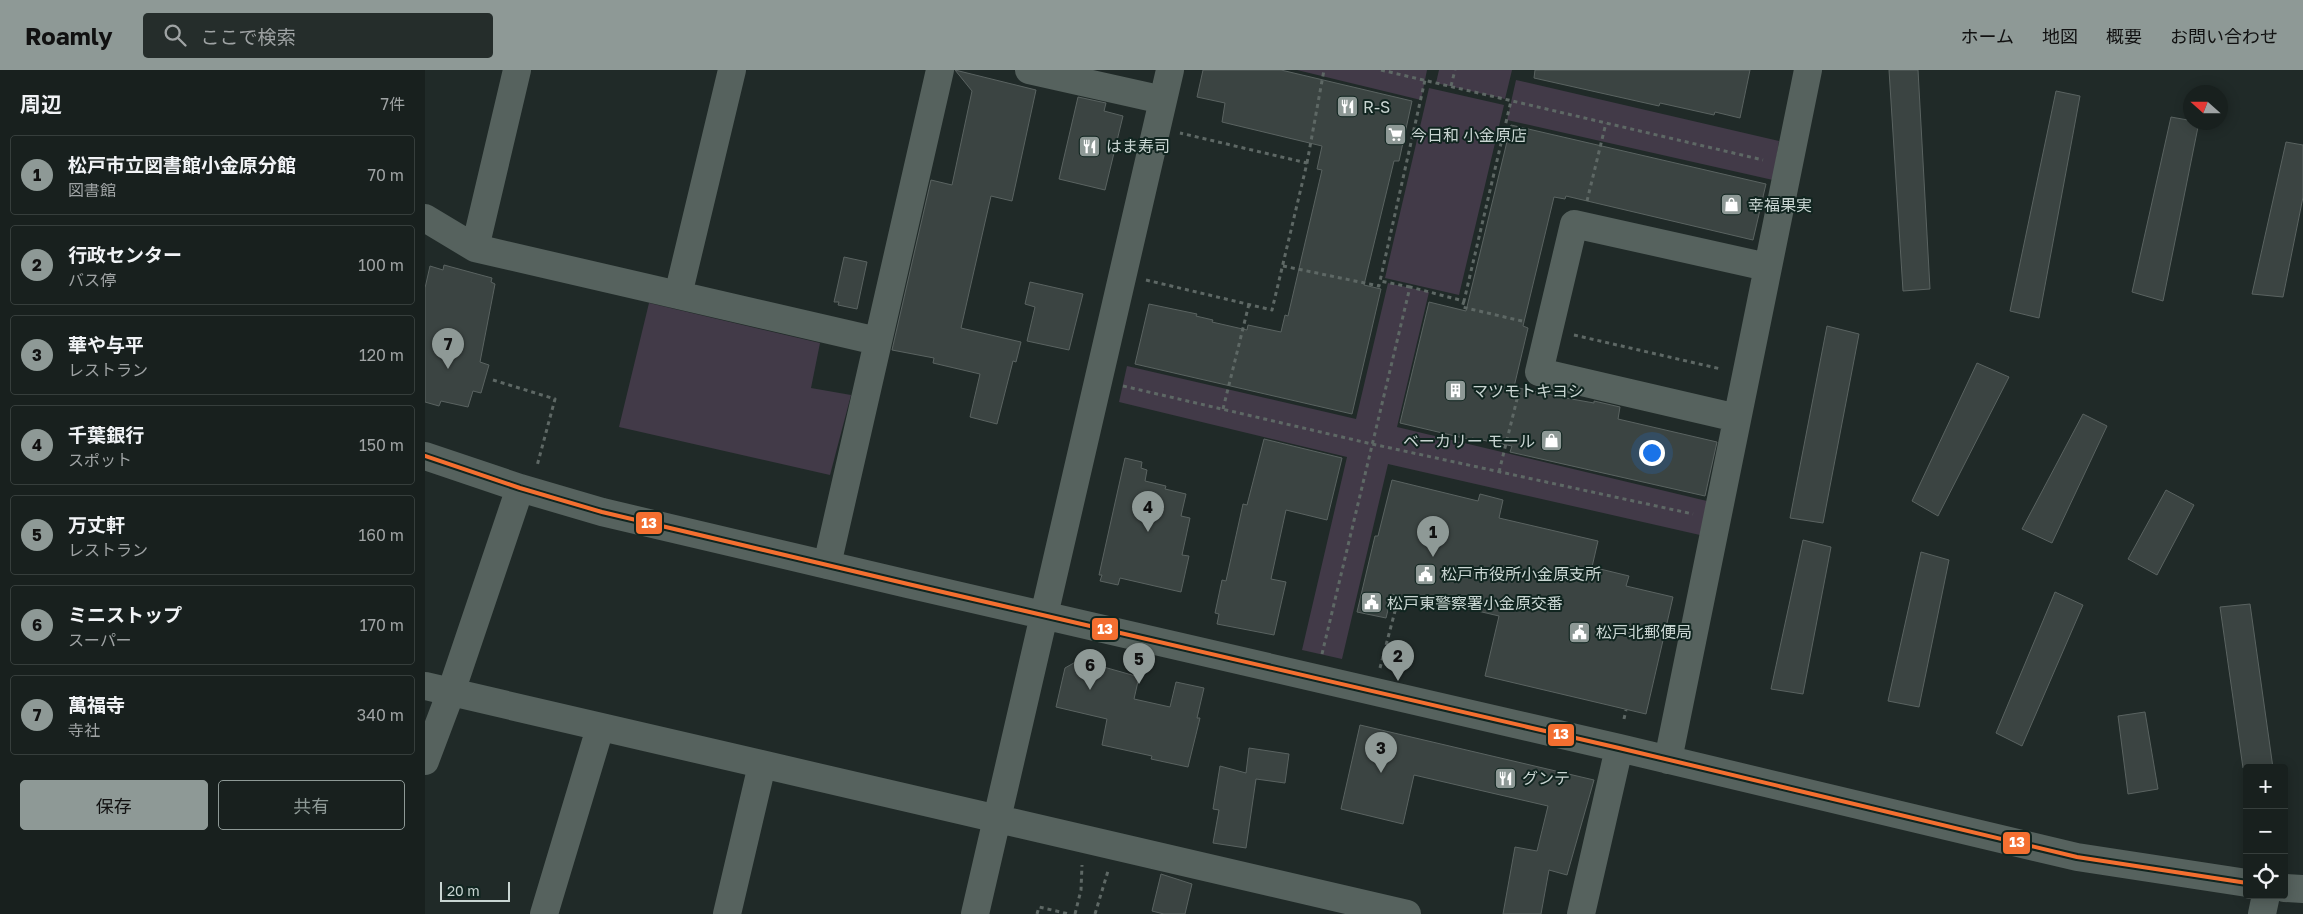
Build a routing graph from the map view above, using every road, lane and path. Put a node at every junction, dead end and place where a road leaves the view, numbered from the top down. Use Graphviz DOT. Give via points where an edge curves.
graph roads {
  1 [pos="517,70"];
  2 [pos="732,70"];
  3 [pos="940,70"];
  4 [pos="1029,70"];
  5 [pos="1170,70"];
  6 [pos="1325,70"];
  7 [pos="1381,70"];
  8 [pos="1455,70"];
  9 [pos="1808,70"];
  10 [pos="1425,80"];
  11 [pos="1451,86"];
  12 [pos="1163,100"];
  13 [pos="1511,101"];
  14 [pos="1606,123"];
  15 [pos="1157,127"];
  16 [pos="1307,163"];
  17 [pos="1788,166"];
  18 [pos="425,218"];
  19 [pos="1581,226"];
  20 [pos="475,248"];
  21 [pos="1283,266"];
  22 [pos="1767,267"];
  23 [pos="1121,274"];
  24 [pos="1380,281"];
  25 [pos="1409,288"];
  26 [pos="678,295"];
  27 [pos="1464,301"];
  28 [pos="1249,304"];
  29 [pos="1535,324"];
  30 [pos="877,341"];
  31 [pos="493,380"];
  32 [pos="1123,385"];
  33 [pos="1223,409"];
  34 [pos="1737,418"];
  35 [pos="1372,444"];
  36 [pos="425,456"];
  37 [pos="528,479"];
  38 [pos="1716,519"];
  39 [pos="827,565"];
  40 [pos="1399,596"];
  41 [pos="1044,615"];
  42 [pos="1322,655"];
  43 [pos="1380,668"];
  44 [pos="425,686"];
  45 [pos="451,692"];
  46 [pos="1626,710"];
  47 [pos="1624,718"];
  48 [pos="600,728"];
  49 [pos="1619,748"];
  50 [pos="1668,760"];
  51 [pos="425,761"];
  52 [pos="762,765"];
  53 [pos="997,818"];
  54 [pos="1105,844"];
  55 [pos="1082,865"];
  56 [pos="2243,882"];
  57 [pos="2288,888"];
  58 [pos="2303,889"];
  59 [pos="2265,899"];
  60 [pos="544,914"];
  61 [pos="727,914"];
  62 [pos="975,914"];
  63 [pos="1037,914"];
  64 [pos="1069,914"];
  65 [pos="1075,914"];
  66 [pos="1095,914"];
  67 [pos="1407,914"];
  68 [pos="1581,914"];
  69 [pos="2262,914"];
  1 -- 20 [label="street"];
  2 -- 26 [label="street"];
  3 -- 30 [label="street"];
  4 -- 12 [label="street"];
  5 -- 12 [label="street"];
  6 -- 16 [label="path"];
  7 -- 10 [label="path"];
  8 -- 11 [label="path"];
  9 -- 17 [label="street"];
  10 -- 11 [label="path"];
  10 -- 24 [label="path"];
  11 -- 13 [label="path"];
  12 -- 15 [label="street"];
  13 -- 14 [label="path"];
  13 -- 27 [label="path"];
  14 -- 17 [label="path"];
  14 -- 19 [label="path"];
  15 -- 16 [label="path"];
  15 -- 23 [label="street"];
  16 -- 21 [label="path"];
  17 -- 22 [label="street"];
  18 -- 20 [label="street"];
  19 -- 22 [label="street"];
  19 -- 34 [label="street" via="1574,224 1539,372"];
  20 -- 26 [label="street"];
  21 -- 24 [label="path" via="1379,286"];
  21 -- 28 [label="path" via="1272,310"];
  22 -- 34 [label="street"];
  23 -- 28 [label="path"];
  23 -- 41 [label="street"];
  24 -- 25 [label="path"];
  25 -- 27 [label="path"];
  25 -- 35 [label="path"];
  26 -- 30 [label="street"];
  27 -- 29 [label="path" via="1462,307"];
  28 -- 33 [label="path"];
  30 -- 39 [label="street"];
  31 -- 37 [label="path" via="555,399"];
  32 -- 33 [label="path"];
  33 -- 35 [label="path"];
  34 -- 38 [label="street"];
  35 -- 38 [label="path"];
  35 -- 42 [label="path"];
  36 -- 37 [label="street"];
  37 -- 39 [label="street" via="602,512"];
  37 -- 45 [label="street"];
  38 -- 50 [label="street"];
  39 -- 41 [label="street"];
  40 -- 43 [label="path"];
  41 -- 49 [label="street"];
  41 -- 53 [label="street"];
  44 -- 45 [label="street"];
  45 -- 48 [label="street"];
  45 -- 51 [label="street"];
  46 -- 47 [label="path"];
  48 -- 52 [label="street"];
  48 -- 60 [label="street"];
  49 -- 50 [label="street"];
  49 -- 68 [label="street"];
  50 -- 56 [label="street" via="2077,857"];
  52 -- 53 [label="street"];
  52 -- 61 [label="street"];
  53 -- 54 [label="street"];
  53 -- 62 [label="street"];
  54 -- 66 [label="path" via="1110,866"];
  54 -- 67 [label="street"];
  55 -- 65 [label="path" via="1081,890"];
  57 -- 58 [label="street"];
  59 -- 69 [label="street"];
  63 -- 64 [label="path" via="1039,907"];
}
